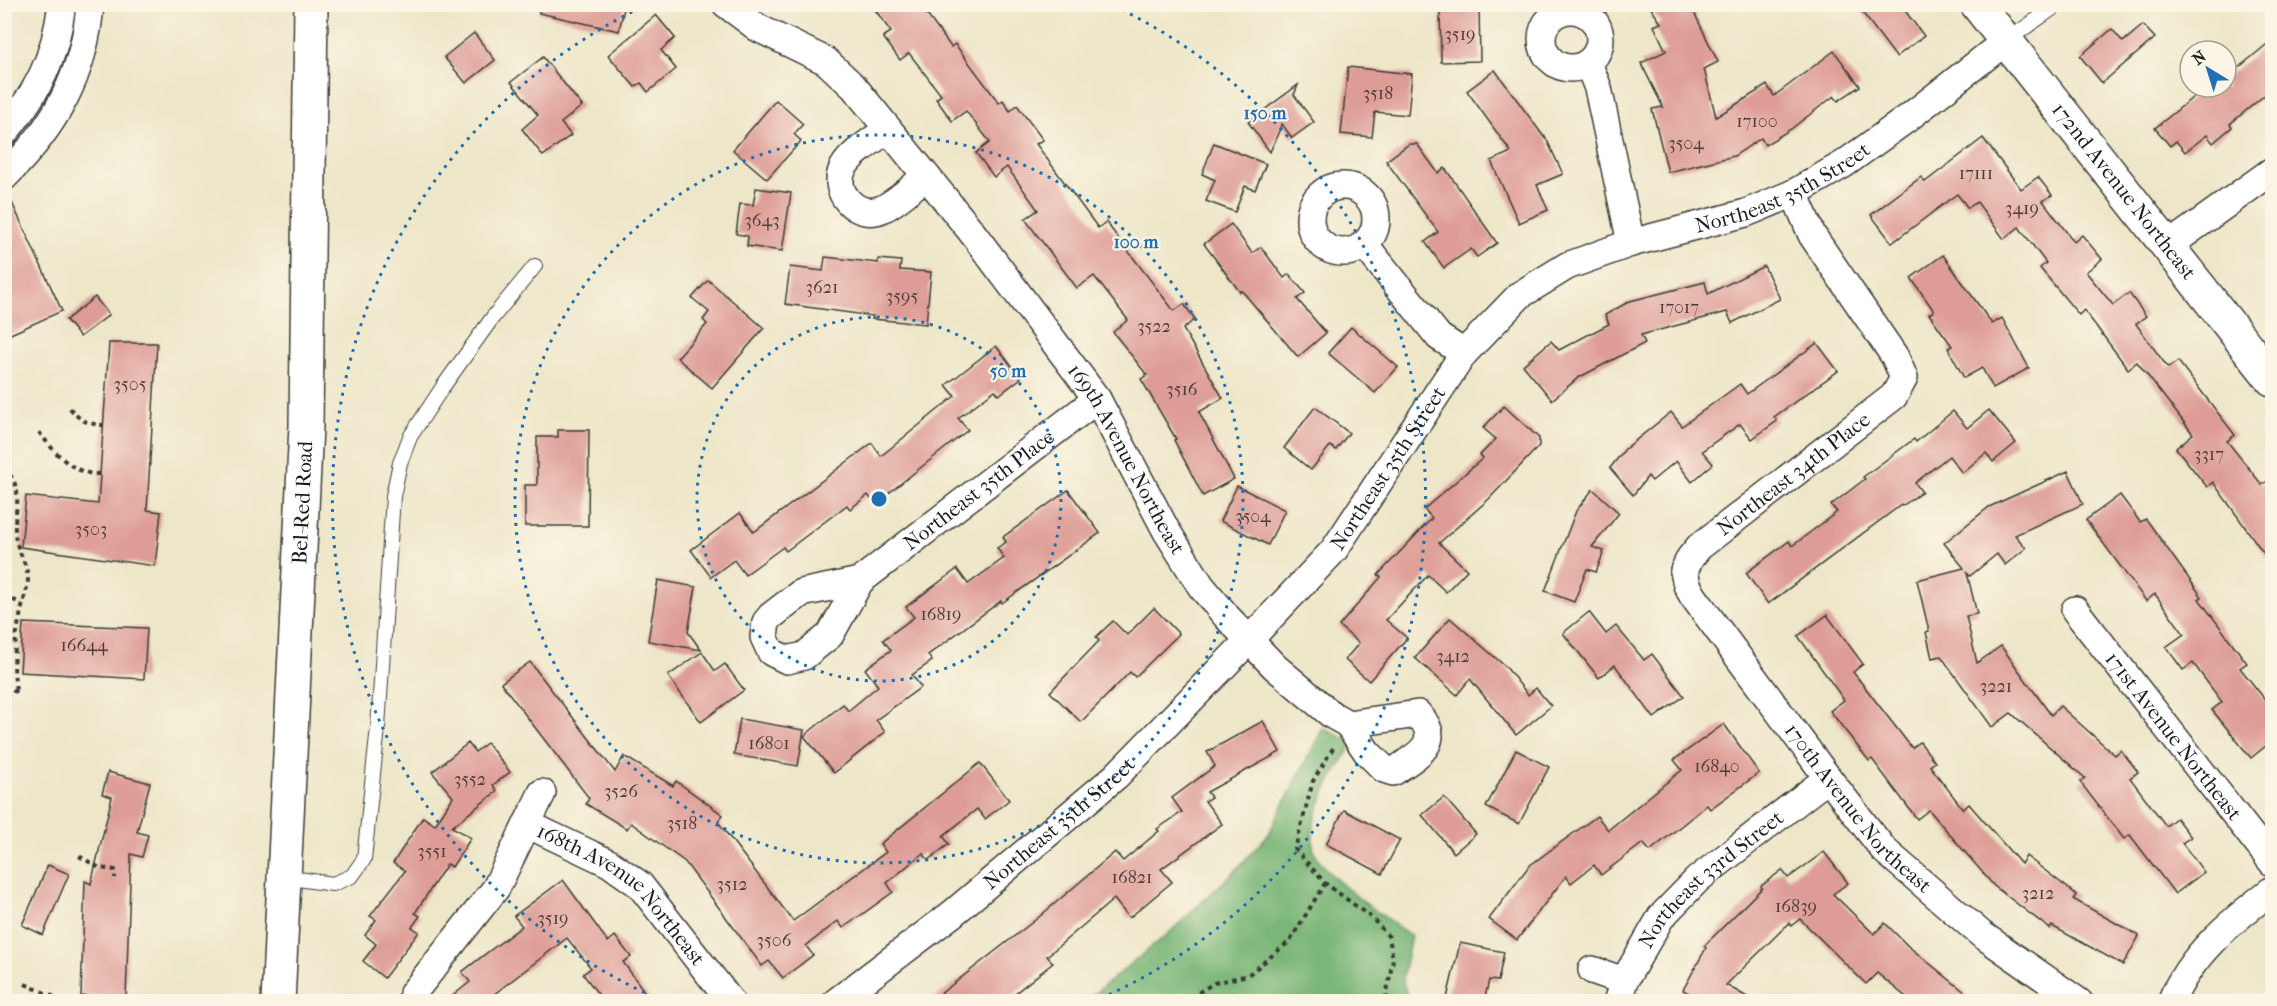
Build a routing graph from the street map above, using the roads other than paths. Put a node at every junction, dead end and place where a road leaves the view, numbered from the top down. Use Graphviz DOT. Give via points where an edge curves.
graph roads {
  1 [pos="62,4"];
  2 [pos="90,4"];
  3 [pos="311,4"];
  4 [pos="726,4"];
  5 [pos="1977,4"];
  6 [pos="2059,4"];
  7 [pos="2006,41"];
  8 [pos="1588,63"];
  9 [pos="888,129"];
  10 [pos="4,133"];
  11 [pos="2272,171"];
  12 [pos="926,176"];
  13 [pos="4,177"];
  14 [pos="1794,193"];
  15 [pos="1631,243"];
  16 [pos="1364,244"];
  17 [pos="2168,246"];
  18 [pos="535,266"];
  19 [pos="1464,353"];
  20 [pos="2272,379"];
  21 [pos="1097,399"];
  22 [pos="1674,571"];
  23 [pos="860,581"];
  24 [pos="2075,610"];
  25 [pos="1249,640"];
  26 [pos="1348,724"];
  27 [pos="1828,778"];
  28 [pos="542,793"];
  29 [pos="527,824"];
  30 [pos="2272,862"];
  31 [pos="284,877"];
  32 [pos="2272,890"];
  33 [pos="1592,970"];
  34 [pos="1621,991"];
  35 [pos="413,993"];
  36 [pos="278,1002"];
  37 [pos="731,1002"];
  38 [pos="836,1002"];
  39 [pos="2079,1002"];
  40 [pos="2171,1002"];
  1 -- 10 [label="street" via="58,34 45,74"];
  2 -- 13 [label="street" via="79,69 59,111 29,153"];
  3 -- 31 [label="main road, Bel-Red Road" via="306,426"];
  4 -- 9 [label="street, 169th Avenue Northeast" via="758,28 826,61 854,87"];
  5 -- 7 [label="main road, 172nd Avenue Northeast"];
  6 -- 7 [label="lane"];
  7 -- 14 [label="street, Northeast 35th Street" via="1862,150"];
  7 -- 17 [label="main road, 172nd Avenue Northeast"];
  8 -- 15 [label="street" via="1598,88"];
  9 -- 12 [label="street, 169th Avenue Northeast"];
  9 -- 12 [label="street" via="844,166 840,183 847,201 873,212"];
  11 -- 17 [label="street"];
  12 -- 21 [label="street, 169th Avenue Northeast"];
  14 -- 15 [label="street, Northeast 35th Street" via="1746,213"];
  14 -- 22 [label="street, Northeast 34th Place" via="1812,235 1895,357 1904,378 1894,396 1699,547"];
  15 -- 19 [label="street, Northeast 35th Street" via="1567,266 1520,295"];
  16 -- 19 [label="street" via="1439,337"];
  17 -- 20 [label="main road, 172nd Avenue Northeast"];
  18 -- 31 [label="lane" via="442,388 411,437 400,463 393,496 379,716 364,859 352,876 333,884"];
  19 -- 25 [label="street, Northeast 35th Street" via="1334,550"];
  21 -- 23 [label="street, Northeast 35th Place"];
  21 -- 25 [label="street, 169th Avenue Northeast" via="1166,530 1201,586"];
  22 -- 27 [label="street, 170th Avenue Northeast"];
  24 -- 30 [label="street, 171st Avenue Northeast"];
  25 -- 26 [label="street, 169th Avenue Northeast" via="1275,667"];
  25 -- 38 [label="street, Northeast 35th Street" via="1116,776 952,914"];
  27 -- 34 [label="street, Northeast 33rd Street" via="1698,879 1661,917"];
  27 -- 39 [label="street, 170th Avenue Northeast" via="1884,850 1981,934"];
  28 -- 29 [label="street, 168th Avenue Northeast"];
  29 -- 35 [label="street, 168th Avenue Northeast" via="496,888"];
  29 -- 37 [label="street, 168th Avenue Northeast" via="609,863 640,885"];
  31 -- 36 [label="main road, Bel-Red Road"];
  32 -- 40 [label="street" via="2199,954"];
  33 -- 34 [label="street"];
}
